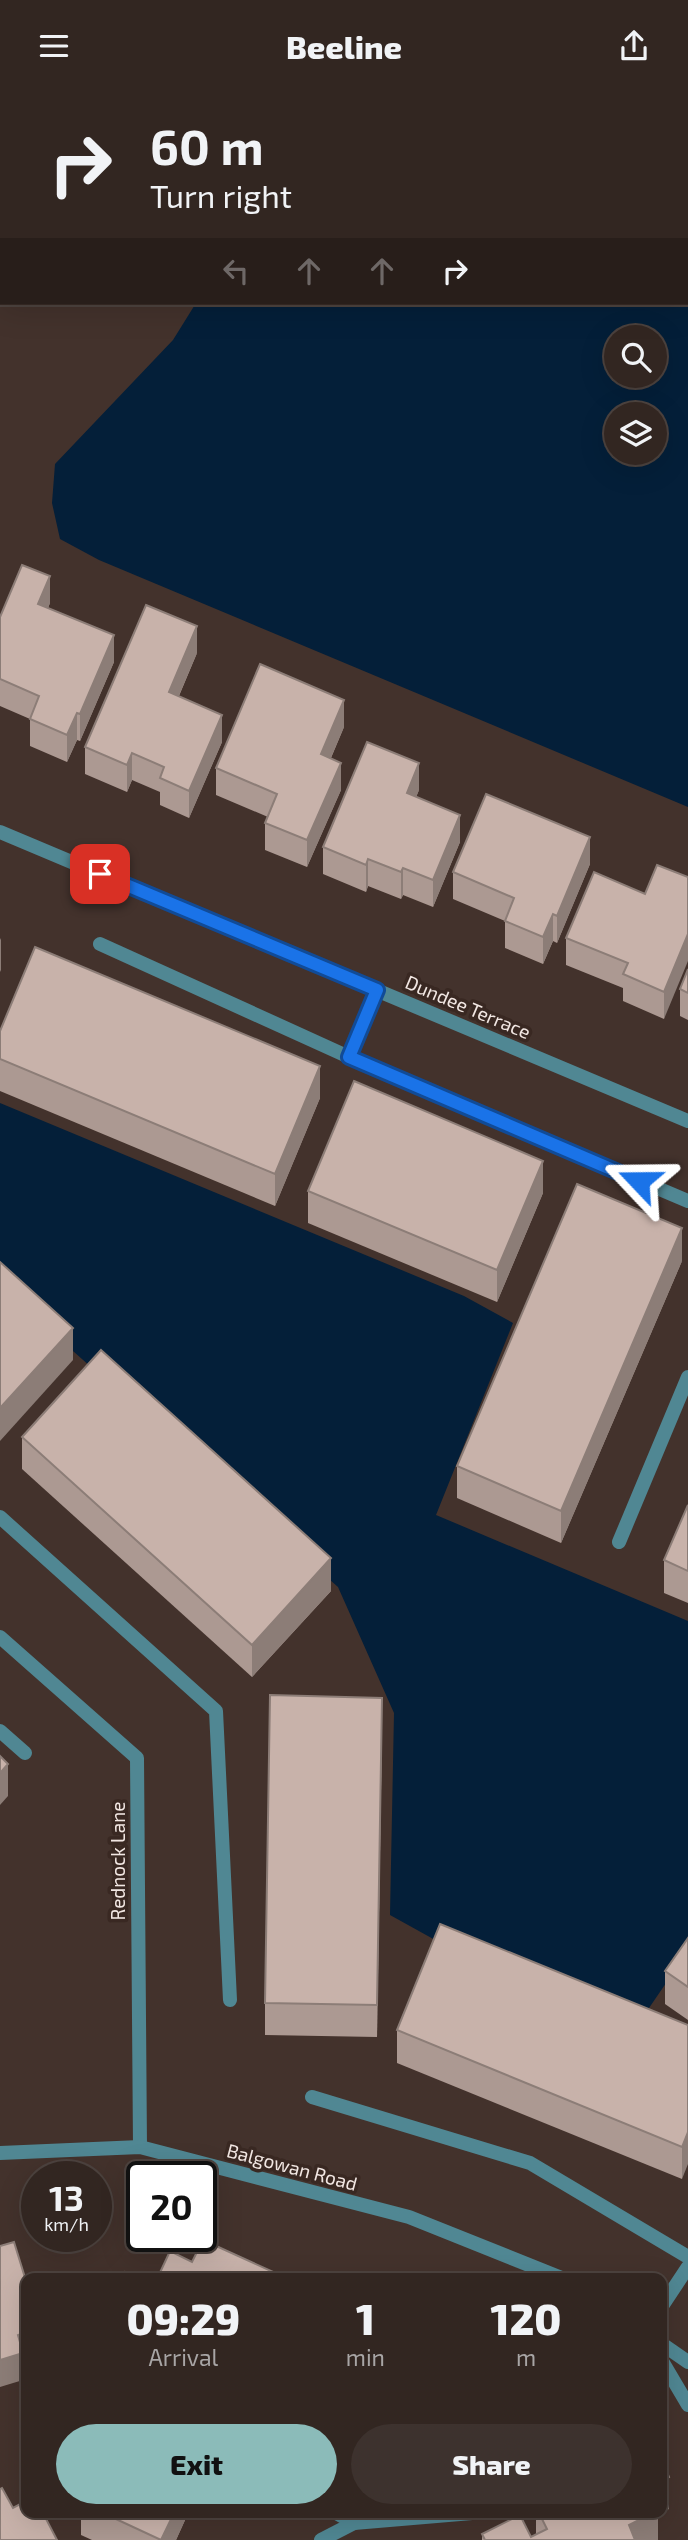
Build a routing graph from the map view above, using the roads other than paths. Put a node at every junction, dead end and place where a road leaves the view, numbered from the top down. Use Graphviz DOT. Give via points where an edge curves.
graph roads {
  1 [pos="0,832"];
  2 [pos="100,944"];
  3 [pos="377,990"];
  4 [pos="349,1057"];
  5 [pos="688,1121"];
  6 [pos="688,1201"];
  7 [pos="688,1377"];
  8 [pos="0,1517"];
  9 [pos="619,1542"];
  10 [pos="0,1637"];
  11 [pos="0,1731"];
  12 [pos="25,1753"];
  13 [pos="230,2000"];
  14 [pos="312,2097"];
  15 [pos="140,2147"];
  16 [pos="0,2153"];
  17 [pos="688,2257"];
  18 [pos="688,2267"];
  19 [pos="549,2273"];
  20 [pos="667,2298"];
  21 [pos="667,2347"];
  22 [pos="688,2362"];
  23 [pos="667,2369"];
  24 [pos="688,2405"];
  25 [pos="346,2518"];
  26 [pos="413,2518"];
  27 [pos="354,2523"];
  28 [pos="321,2540"];
  1 -- 3 [label="street, Dundee Terrace"];
  2 -- 4 [label="street"];
  3 -- 4 [label="street"];
  3 -- 5 [label="street, Dundee Terrace"];
  4 -- 6 [label="street"];
  7 -- 9 [label="street"];
  8 -- 13 [label="street" via="216,1711"];
  10 -- 15 [label="street, Rednock Lane" via="136,1758"];
  11 -- 12 [label="street"];
  14 -- 17 [label="street" via="530,2162"];
  15 -- 16 [label="street, Balgowan Road"];
  15 -- 19 [label="street, Balgowan Road" via="409,2217"];
  18 -- 20 [label="street"];
  21 -- 22 [label="street"];
  23 -- 24 [label="street"];
  25 -- 27 [label="street"];
  26 -- 27 [label="street"];
  27 -- 28 [label="street"];
}
